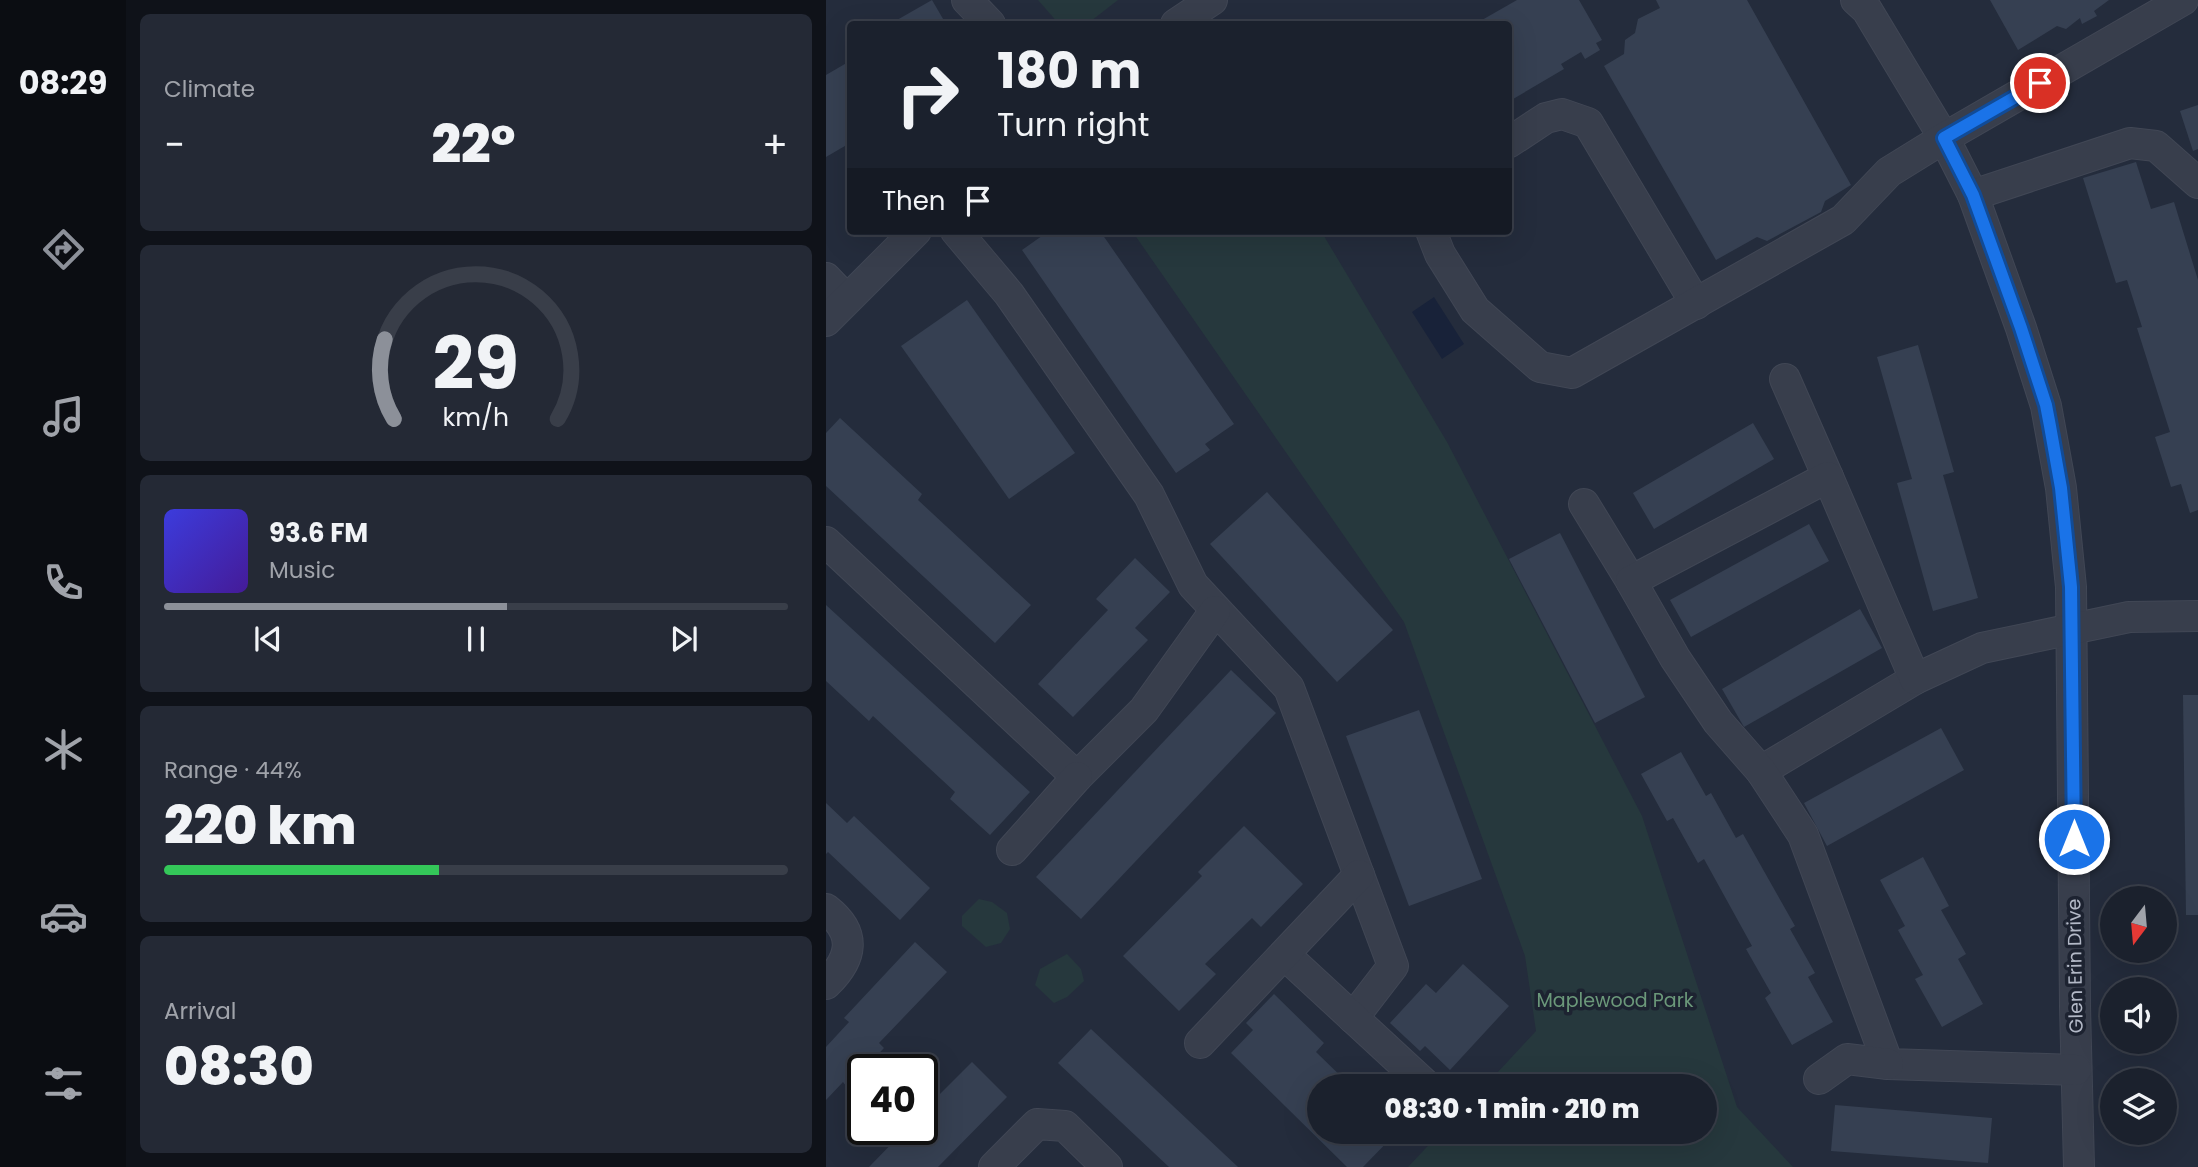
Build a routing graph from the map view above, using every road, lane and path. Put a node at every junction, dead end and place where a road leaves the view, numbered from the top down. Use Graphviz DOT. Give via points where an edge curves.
graph roads {
  1 [pos="967,0"];
  2 [pos="1212,0"];
  3 [pos="2183,0"];
  4 [pos="1864,3"];
  5 [pos="987,21"];
  6 [pos="1180,21"];
  7 [pos="1944,138"];
  8 [pos="1512,140"];
  9 [pos="2198,183"];
  10 [pos="1973,195"];
  11 [pos="912,235"];
  12 [pos="959,235"];
  13 [pos="1433,235"];
  14 [pos="826,278"];
  15 [pos="846,299"];
  16 [pos="1696,304"];
  17 [pos="826,321"];
  18 [pos="1785,379"];
  19 [pos="1828,477"];
  20 [pos="1584,504"];
  21 [pos="826,542"];
  22 [pos="1631,581"];
  23 [pos="1215,611"];
  24 [pos="2198,616"];
  25 [pos="2072,629"];
  26 [pos="1915,679"];
  27 [pos="1761,771"];
  28 [pos="1077,777"];
  29 [pos="1012,850"];
  30 [pos="1359,875"];
  31 [pos="826,909"];
  32 [pos="1285,955"];
  33 [pos="826,984"];
  34 [pos="1353,1018"];
  35 [pos="1200,1043"];
  36 [pos="1888,1064"];
  37 [pos="2076,1070"];
  38 [pos="1414,1074"];
  39 [pos="1819,1079"];
  40 [pos="994,1167"];
  41 [pos="1107,1167"];
  42 [pos="2079,1167"];
  1 -- 5 [label="street"];
  2 -- 6 [label="street"];
  3 -- 7 [label="street"];
  4 -- 7 [label="street, Glen Erin Drive"];
  7 -- 10 [label="street, Glen Erin Drive"];
  7 -- 16 [label="street" via="1889,172 1843,220"];
  8 -- 16 [label="street" via="1546,118 1562,114 1588,123"];
  9 -- 10 [label="street" via="2156,146 2130,143"];
  10 -- 25 [label="street, Glen Erin Drive" via="2046,405 2061,488"];
  11 -- 15 [label="street"];
  12 -- 23 [label="street" via="1009,294 1149,495 1193,585"];
  13 -- 16 [label="street" via="1475,310 1540,367 1572,373"];
  14 -- 15 [label="street"];
  15 -- 17 [label="street"];
  18 -- 19 [label="street"];
  19 -- 22 [label="street"];
  19 -- 26 [label="street"];
  20 -- 22 [label="street"];
  21 -- 28 [label="street"];
  22 -- 27 [label="street" via="1718,722"];
  23 -- 28 [label="street" via="1144,710"];
  23 -- 30 [label="street" via="1289,688"];
  24 -- 25 [label="street" via="2129,617"];
  25 -- 26 [label="street" via="1982,648"];
  25 -- 37 [label="street, Glen Erin Drive"];
  26 -- 27 [label="street"];
  27 -- 36 [label="street" via="1803,835"];
  28 -- 29 [label="street"];
  30 -- 32 [label="street"];
  30 -- 34 [label="street" via="1393,966"];
  31 -- 33 [label="street" via="849,936 848,954"];
  32 -- 34 [label="street"];
  32 -- 35 [label="street"];
  34 -- 38 [label="street"];
  36 -- 37 [label="street"];
  36 -- 39 [label="street" via="1847,1059"];
  37 -- 42 [label="street, Glen Erin Drive"];
  40 -- 41 [label="street" via="1037,1124 1065,1126"];
}
